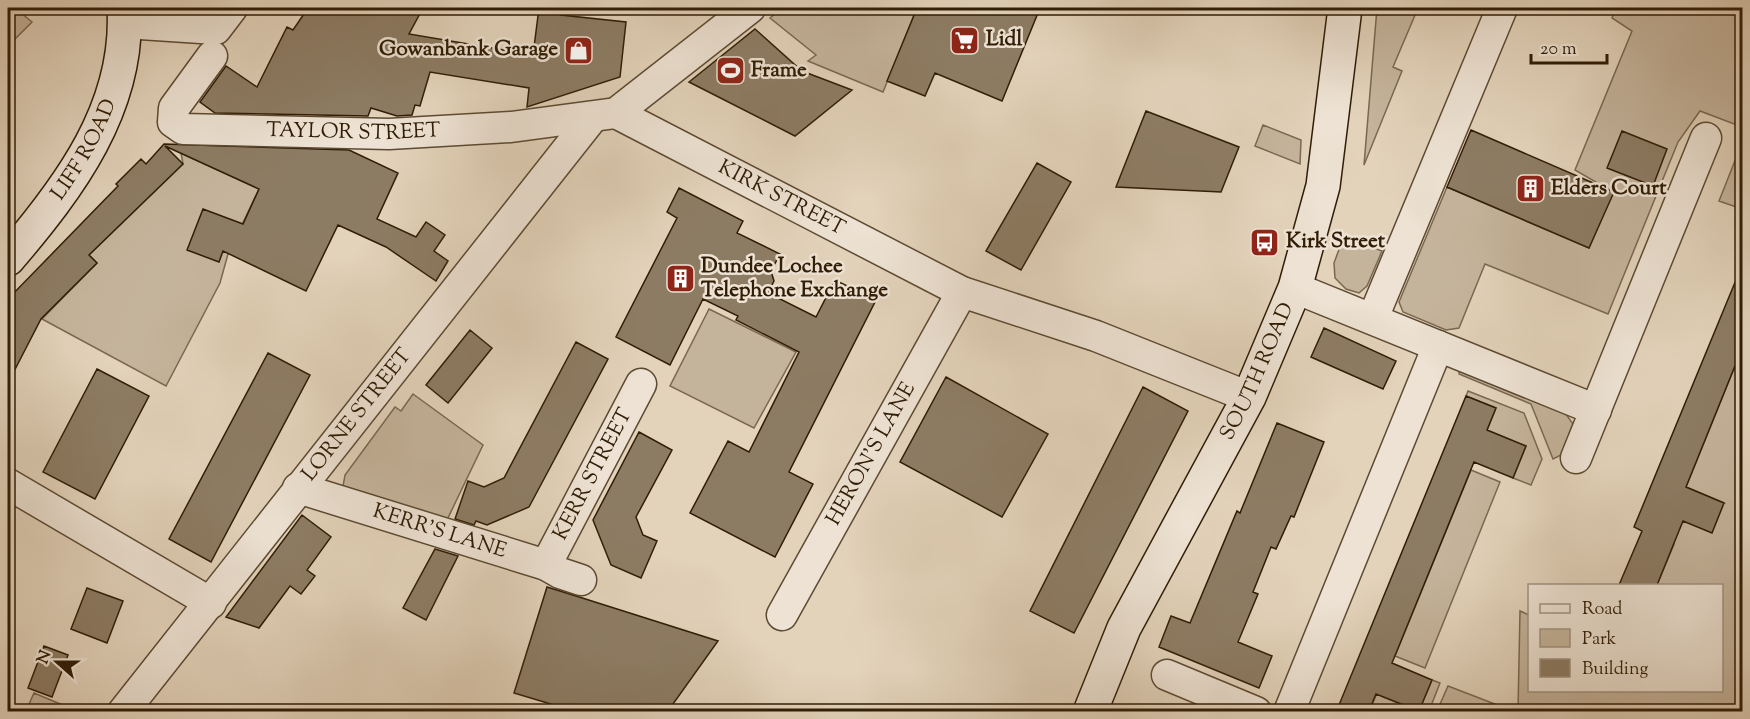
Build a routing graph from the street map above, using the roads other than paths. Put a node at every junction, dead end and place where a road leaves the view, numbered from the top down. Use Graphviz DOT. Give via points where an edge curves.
graph roads {
  1 [pos="232,8"];
  2 [pos="750,8"];
  3 [pos="1344,8"];
  4 [pos="1502,8"];
  5 [pos="125,15"];
  6 [pos="212,56"];
  7 [pos="604,116"];
  8 [pos="1706,138"];
  9 [pos="8,259"];
  10 [pos="1295,288"];
  11 [pos="962,292"];
  12 [pos="1373,318"];
  13 [pos="1438,346"];
  14 [pos="640,384"];
  15 [pos="1249,397"];
  16 [pos="1596,410"];
  17 [pos="1576,458"];
  18 [pos="8,484"];
  19 [pos="298,488"];
  20 [pos="546,565"];
  21 [pos="582,580"];
  22 [pos="211,603"];
  23 [pos="782,615"];
  24 [pos="1167,675"];
  25 [pos="123,711"];
  26 [pos="1090,711"];
  27 [pos="1256,711"];
  28 [pos="1288,711"];
  1 -- 5 [label="street, LIFF ROAD" via="216,29"];
  2 -- 7 [label="street, LORNE STREET"];
  3 -- 10 [label="street, SOUTH ROAD" via="1323,186"];
  4 -- 12 [label="street"];
  5 -- 9 [label="street, LIFF ROAD" via="122,61 112,100 89,152 44,217"];
  6 -- 7 [label="street, TAYLOR STREET" via="174,108 173,122 183,129 389,134 511,127"];
  7 -- 11 [label="street, KIRK STREET"];
  7 -- 19 [label="street, LORNE STREET"];
  8 -- 16 [label="street"];
  10 -- 12 [label="street"];
  10 -- 15 [label="street, SOUTH ROAD"];
  11 -- 15 [label="street, KIRK STREET" via="1096,336"];
  11 -- 23 [label="street, HERON'S LANE"];
  12 -- 13 [label="street"];
  13 -- 16 [label="street"];
  13 -- 28 [label="street"];
  14 -- 20 [label="street, KERR STREET"];
  15 -- 26 [label="street, SOUTH ROAD" via="1124,628"];
  16 -- 17 [label="street"];
  18 -- 22 [label="street"];
  19 -- 20 [label="street, KERR'S LANE"];
  19 -- 22 [label="street, LORNE STREET"];
  20 -- 21 [label="street, KERR'S LANE"];
  22 -- 25 [label="street, LORNE STREET"];
  24 -- 27 [label="street"];
}
